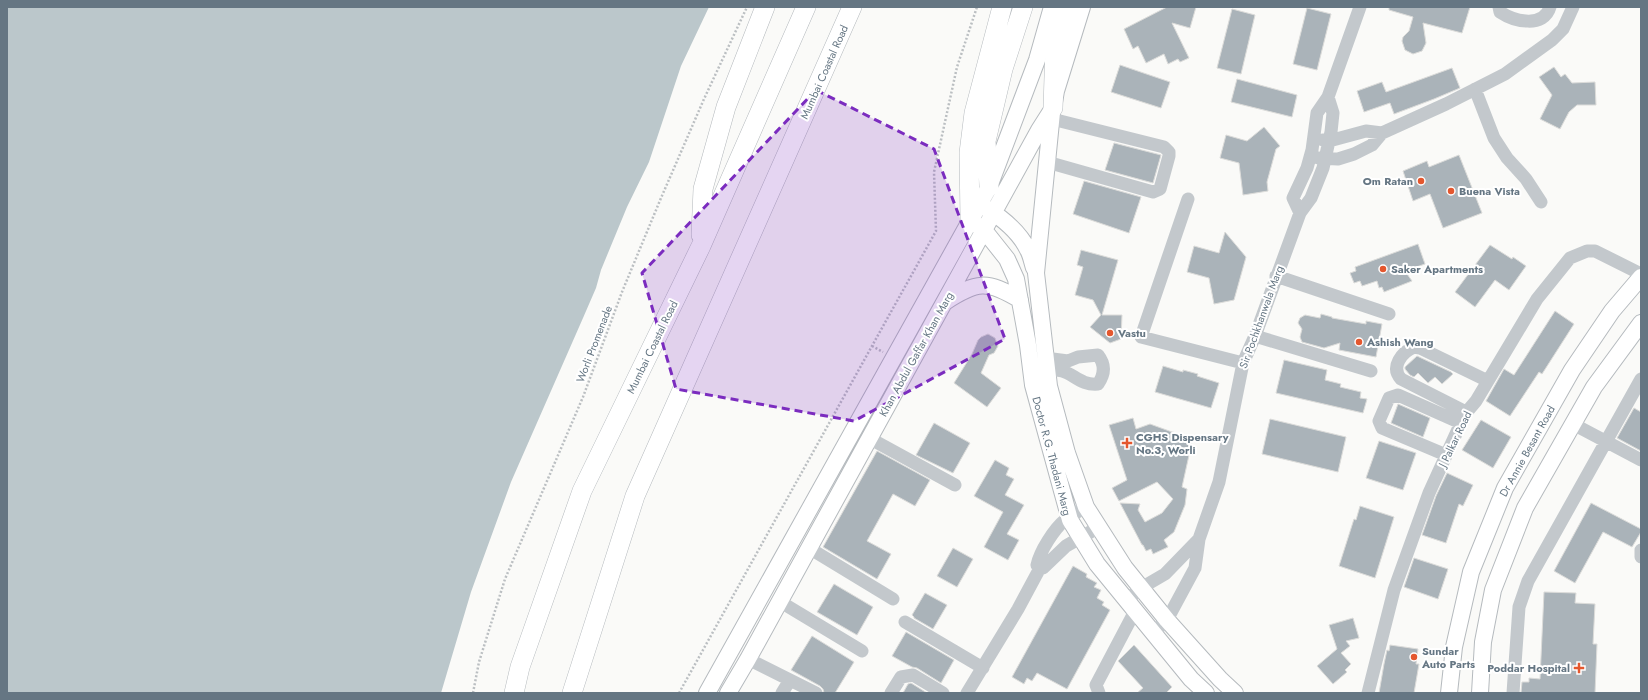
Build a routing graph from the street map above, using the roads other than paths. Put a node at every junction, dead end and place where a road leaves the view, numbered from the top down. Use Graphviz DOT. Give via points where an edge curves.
graph roads {
  1 [pos="765,7"];
  2 [pos="806,7"];
  3 [pos="852,7"];
  4 [pos="1002,7"];
  5 [pos="1023,7"];
  6 [pos="1052,7"];
  7 [pos="1066,7"];
  8 [pos="1082,7"];
  9 [pos="1360,7"];
  10 [pos="1499,7"];
  11 [pos="1550,7"];
  12 [pos="1573,7"];
  13 [pos="1475,89"];
  14 [pos="1328,97"];
  15 [pos="1052,114"];
  16 [pos="1382,133"];
  17 [pos="1313,140"];
  18 [pos="1329,140"];
  19 [pos="1310,157"];
  20 [pos="1325,159"];
  21 [pos="1047,162"];
  22 [pos="989,187"];
  23 [pos="1188,199"];
  24 [pos="1541,202"];
  25 [pos="994,213"];
  26 [pos="1300,213"];
  27 [pos="978,218"];
  28 [pos="701,246"];
  29 [pos="1036,273"];
  30 [pos="1641,274"];
  31 [pos="1276,276"];
  32 [pos="1641,277"];
  33 [pos="1020,300"];
  34 [pos="944,303"];
  35 [pos="1389,314"];
  36 [pos="1641,324"];
  37 [pos="1255,336"];
  38 [pos="1243,363"];
  39 [pos="1371,371"];
  40 [pos="1641,379"];
  41 [pos="1488,381"];
  42 [pos="1464,418"];
  43 [pos="1573,424"];
  44 [pos="1052,427"];
  45 [pos="870,438"];
  46 [pos="1606,442"];
  47 [pos="1446,455"];
  48 [pos="1641,460"];
  49 [pos="955,485"];
  50 [pos="1086,507"];
  51 [pos="1069,517"];
  52 [pos="1098,527"];
  53 [pos="1080,537"];
  54 [pos="1199,539"];
  55 [pos="809,548"];
  56 [pos="1641,550"];
  57 [pos="1641,557"];
  58 [pos="1040,568"];
  59 [pos="1141,588"];
  60 [pos="894,599"];
  61 [pos="779,601"];
  62 [pos="1131,606"];
  63 [pos="1167,620"];
  64 [pos="905,622"];
  65 [pos="1153,633"];
  66 [pos="862,651"];
  67 [pos="748,660"];
  68 [pos="983,668"];
  69 [pos="790,680"];
  70 [pos="514,693"];
  71 [pos="572,693"];
  72 [pos="707,693"];
  73 [pos="728,693"];
  74 [pos="782,693"];
  75 [pos="816,693"];
  76 [pos="891,693"];
  77 [pos="943,693"];
  78 [pos="969,693"];
  79 [pos="1099,693"];
  80 [pos="1206,693"];
  81 [pos="1235,693"];
  82 [pos="1368,693"];
  83 [pos="1449,693"];
  84 [pos="1480,693"];
  85 [pos="1513,693"];
  1 -- 28 [label="highway" via="726,107 703,189"];
  2 -- 28 [label="highway, Mumbai Coastal Road"];
  3 -- 71 [label="highway, Mumbai Coastal Road" via="635,496"];
  4 -- 27 [label="highway" via="974,113 969,153"];
  5 -- 22 [label="highway" via="1003,69 986,141"];
  6 -- 22 [label="main road, Khan Abdul Gaffar Khan Marg" via="1037,60"];
  7 -- 15 [label="highway" via="1056,45"];
  8 -- 15 [label="main road, Khan Abdul Gaffar Khan Marg" via="1056,91"];
  9 -- 14 [label="street"];
  10 -- 11 [label="street" via="1500,12 1506,16 1538,21 1548,14"];
  12 -- 13 [label="street" via="1563,28 1552,40 1505,74"];
  13 -- 16 [label="street"];
  13 -- 24 [label="street" via="1494,138"];
  14 -- 17 [label="street" via="1317,113"];
  14 -- 18 [label="street, Sir Pochkhanwala Marg" via="1333,113"];
  15 -- 21 [label="main road"];
  15 -- 21 [label="street" via="1164,147 1169,156 1160,189 1153,192"];
  15 -- 25 [label="main road, Khan Abdul Gaffar Khan Marg" via="1039,130"];
  16 -- 18 [label="street" via="1366,130"];
  16 -- 20 [label="street" via="1372,145 1354,154 1338,160"];
  17 -- 18 [label="street"];
  17 -- 19 [label="street"];
  18 -- 20 [label="street, Sir Pochkhanwala Marg"];
  19 -- 20 [label="street"];
  19 -- 26 [label="street" via="1293,198"];
  20 -- 26 [label="street, Sir Pochkhanwala Marg" via="1311,198"];
  21 -- 29 [label="main road"];
  22 -- 27 [label="main road, Khan Abdul Gaffar Khan Marg"];
  23 -- 38 [label="street" via="1141,337"];
  25 -- 27 [label="main road, Khan Abdul Gaffar Khan Marg"];
  25 -- 29 [label="main road" via="1018,235 1028,250"];
  26 -- 31 [label="street, Sir Pochkhanwala Marg"];
  27 -- 33 [label="main road, Doctor R.G. Thadani Marg" via="1007,259 1016,278"];
  27 -- 34 [label="main road, Khan Abdul Gaffar Khan Marg"];
  27 -- 72 [label="main road, Khan Abdul Gaffar Khan Marg"];
  28 -- 70 [label="highway, Mumbai Coastal Road" via="582,491 520,667"];
  29 -- 44 [label="main road, Doctor R.G. Thadani Marg"];
  30 -- 41 [label="street, J Palkar Road" via="1595,251 1587,251 1570,258 1537,299"];
  31 -- 35 [label="street"];
  31 -- 37 [label="street, Sir Pochkhanwala Marg"];
  32 -- 83 [label="main road, Dr Annie Besant Road" via="1612,311 1572,370 1505,488 1471,572 1454,647"];
  33 -- 34 [label="main road" via="995,287 985,285 962,291"];
  33 -- 44 [label="main road, Doctor R.G. Thadani Marg" via="1033,385"];
  34 -- 45 [label="main road, Khan Abdul Gaffar Khan Marg"];
  36 -- 43 [label="main road" via="1594,387"];
  37 -- 38 [label="street, Sir Pochkhanwala Marg"];
  37 -- 39 [label="street"];
  38 -- 54 [label="street, Sir Pochkhanwala Marg" via="1219,482"];
  40 -- 46 [label="street"];
  41 -- 42 [label="street, J Palkar Road"];
  41 -- 42 [label="street" via="1420,348 1414,347 1403,354 1397,366 1401,379"];
  42 -- 47 [label="street, J Palkar Road"];
  42 -- 47 [label="street" via="1398,395 1389,398 1379,421 1382,428"];
  43 -- 46 [label="street"];
  43 -- 84 [label="main road" via="1525,508 1493,590 1484,642"];
  44 -- 50 [label="main road, Doctor R.G. Thadani Marg" via="1067,453"];
  44 -- 51 [label="main road, Doctor R.G. Thadani Marg"];
  45 -- 49 [label="street"];
  45 -- 55 [label="main road, Khan Abdul Gaffar Khan Marg"];
  46 -- 48 [label="street"];
  46 -- 85 [label="street" via="1522,596"];
  47 -- 82 [label="street, J Palkar Road" via="1394,590"];
  50 -- 51 [label="street"];
  50 -- 52 [label="main road, Doctor R.G. Thadani Marg"];
  51 -- 53 [label="main road, Doctor R.G. Thadani Marg"];
  51 -- 58 [label="street" via="1043,548 1037,565"];
  52 -- 53 [label="street"];
  52 -- 59 [label="main road, Doctor R.G. Thadani Marg"];
  53 -- 58 [label="street"];
  53 -- 62 [label="main road, Doctor R.G. Thadani Marg" via="1097,564"];
  54 -- 59 [label="street, Sir Pochkhanwala Marg" via="1165,574"];
  54 -- 63 [label="street, Sir Pochkhanwala Marg" via="1195,568"];
  55 -- 60 [label="street"];
  55 -- 61 [label="main road, Khan Abdul Gaffar Khan Marg"];
  56 -- 57 [label="street"];
  58 -- 68 [label="street"];
  59 -- 62 [label="street, Sir Pochkhanwala Marg"];
  59 -- 63 [label="main road, Doctor R.G. Thadani Marg"];
  61 -- 66 [label="street"];
  61 -- 67 [label="main road, Khan Abdul Gaffar Khan Marg"];
  62 -- 65 [label="main road, Doctor R.G. Thadani Marg"];
  62 -- 79 [label="street" via="1096,685"];
  63 -- 65 [label="street, Sir Pochkhanwala Marg"];
  63 -- 81 [label="main road, Doctor R.G. Thadani Marg"];
  64 -- 68 [label="street"];
  65 -- 80 [label="main road, Doctor R.G. Thadani Marg"];
  67 -- 69 [label="street"];
  67 -- 73 [label="main road, Khan Abdul Gaffar Khan Marg"];
  68 -- 78 [label="street"];
  69 -- 74 [label="street"];
  69 -- 75 [label="street"];
  76 -- 77 [label="street" via="901,677 914,675"];
}
